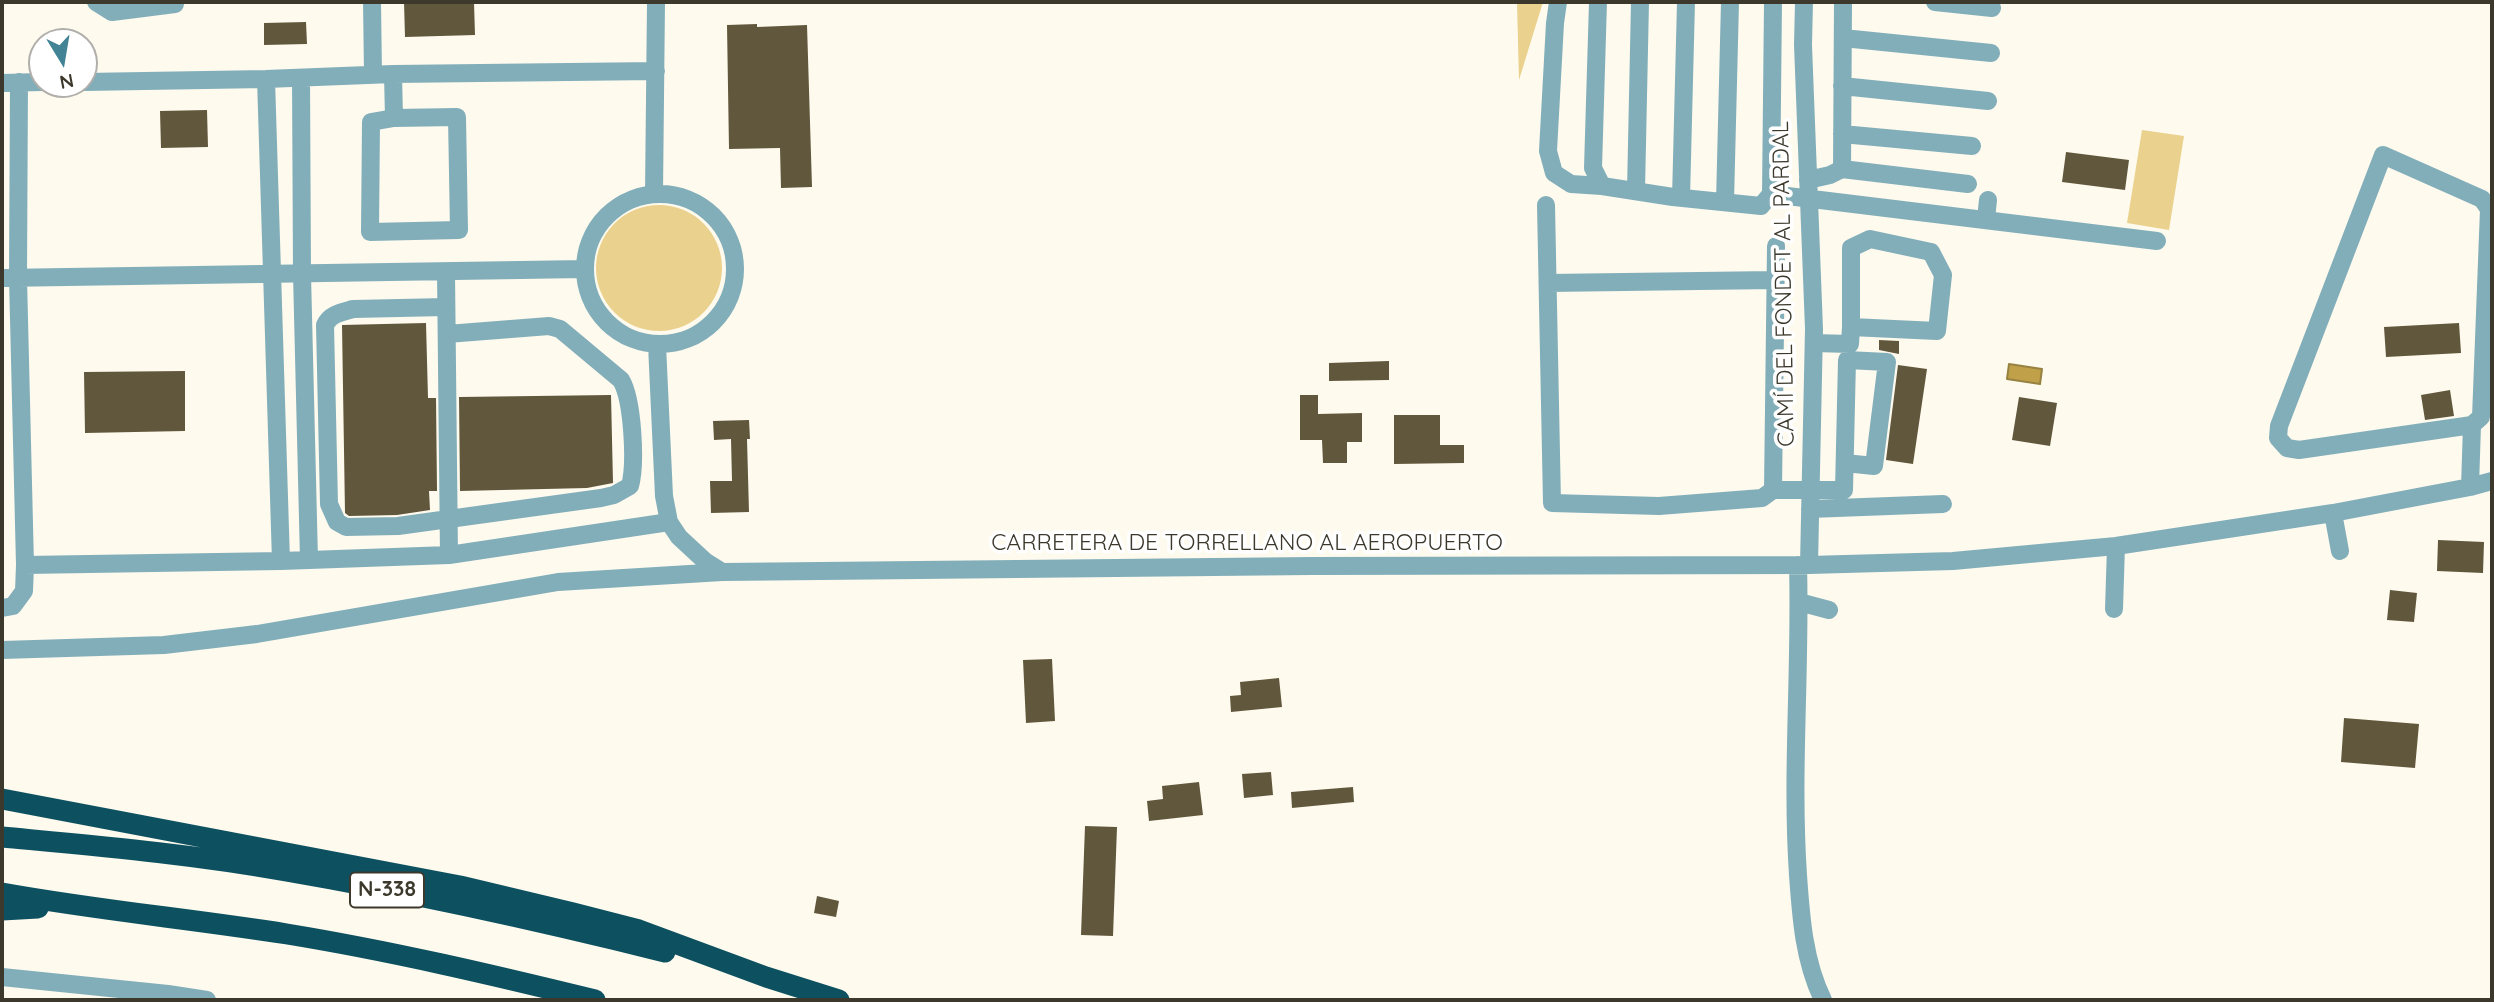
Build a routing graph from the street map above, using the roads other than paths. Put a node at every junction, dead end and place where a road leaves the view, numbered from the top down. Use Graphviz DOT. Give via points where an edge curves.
graph roads {
  1 [pos="96,2"];
  2 [pos="175,2"];
  3 [pos="372,2"];
  4 [pos="656,2"];
  5 [pos="1558,2"];
  6 [pos="1598,2"];
  7 [pos="1640,2"];
  8 [pos="1686,2"];
  9 [pos="1730,2"];
  10 [pos="1773,2"];
  11 [pos="1804,2"];
  12 [pos="1843,2"];
  13 [pos="1935,2"];
  14 [pos="1992,8"];
  15 [pos="1843,38"];
  16 [pos="1991,53"];
  17 [pos="656,71"];
  18 [pos="373,74"];
  19 [pos="393,74"];
  20 [pos="301,78"];
  21 [pos="266,79"];
  22 [pos="10,82"];
  23 [pos="28,82"];
  24 [pos="98,82"];
  25 [pos="1843,86"];
  26 [pos="1988,101"];
  27 [pos="394,118"];
  28 [pos="1842,135"];
  29 [pos="1972,146"];
  30 [pos="1842,169"];
  31 [pos="1968,184"];
  32 [pos="1602,186"];
  33 [pos="1809,188"];
  34 [pos="1636,191"];
  35 [pos="654,194"];
  36 [pos="1772,194"];
  37 [pos="1681,198"];
  38 [pos="1988,200"];
  39 [pos="1725,202"];
  40 [pos="1546,205"];
  41 [pos="1986,219"];
  42 [pos="2157,241"];
  43 [pos="1776,246"];
  44 [pos="584,270"];
  45 [pos="446,272"];
  46 [pos="271,274"];
  47 [pos="302,274"];
  48 [pos="10,278"];
  49 [pos="1775,281"];
  50 [pos="1548,283"];
  51 [pos="446,307"];
  52 [pos="1851,327"];
  53 [pos="447,334"];
  54 [pos="1814,343"];
  55 [pos="657,345"];
  56 [pos="2472,425"];
  57 [pos="1845,463"];
  58 [pos="2492,481"];
  59 [pos="2470,487"];
  60 [pos="1773,490"];
  61 [pos="1811,500"];
  62 [pos="1943,504"];
  63 [pos="2333,513"];
  64 [pos="448,520"];
  65 [pos="669,522"];
  66 [pos="2116,546"];
  67 [pos="2340,551"];
  68 [pos="449,555"];
  69 [pos="309,560"];
  70 [pos="281,561"];
  71 [pos="25,565"];
  72 [pos="1804,565"];
  73 [pos="722,572"];
  74 [pos="1799,602"];
  75 [pos="2,608"];
  76 [pos="2114,609"];
  77 [pos="1829,610"];
  78 [pos="2,650"];
  79 [pos="2,799"];
  80 [pos="2,837"];
  81 [pos="2,893"];
  82 [pos="70,905"];
  83 [pos="2,910"];
  84 [pos="2,977"];
  85 [pos="766,977"];
  86 [pos="207,1000"];
  87 [pos="595,1000"];
  88 [pos="839,1000"];
  89 [pos="1823,1000"];
  1 -- 2 [label="street" via="112,12"];
  3 -- 18 [label="street"];
  4 -- 17 [label="street"];
  5 -- 32 [label="street" via="1548,151 1554,173 1571,184"];
  6 -- 32 [label="street" via="1593,168"];
  7 -- 34 [label="street"];
  8 -- 37 [label="street"];
  9 -- 39 [label="street"];
  10 -- 36 [label="street"];
  11 -- 33 [label="street, CAMÍ DEL FONDET AL PARDAL"];
  12 -- 15 [label="street"];
  13 -- 14 [label="street"];
  15 -- 16 [label="street"];
  15 -- 25 [label="street"];
  17 -- 19 [label="street"];
  17 -- 35 [label="street"];
  18 -- 19 [label="street"];
  18 -- 20 [label="street"];
  19 -- 27 [label="street"];
  20 -- 21 [label="street"];
  20 -- 47 [label="street"];
  21 -- 24 [label="street"];
  21 -- 46 [label="street"];
  22 -- 23 [label="street"];
  22 -- 48 [label="street"];
  25 -- 26 [label="street"];
  25 -- 28 [label="street"];
  27 -- 27 [label="street" via="372,122 370,232 459,230 457,117"];
  28 -- 29 [label="street"];
  28 -- 30 [label="street"];
  30 -- 31 [label="street"];
  30 -- 33 [label="street"];
  32 -- 34 [label="street"];
  33 -- 36 [label="street"];
  33 -- 41 [label="street"];
  33 -- 54 [label="street, CAMÍ DEL FONDET AL PARDAL"];
  34 -- 37 [label="street"];
  35 -- 44 [label="street" via="632,199 597,227 587,247"];
  35 -- 55 [label="street" via="679,196 701,206 720,223 732,244 736,268 732,293 721,314 703,331 681,342"];
  36 -- 39 [label="street" via="1761,206"];
  37 -- 39 [label="street"];
  38 -- 41 [label="street"];
  40 -- 50 [label="street"];
  41 -- 42 [label="street"];
  43 -- 49 [label="street"];
  44 -- 45 [label="street"];
  44 -- 55 [label="street" via="598,313 614,330"];
  45 -- 47 [label="street"];
  45 -- 51 [label="street"];
  46 -- 47 [label="street"];
  46 -- 48 [label="street"];
  46 -- 70 [label="street"];
  47 -- 69 [label="street"];
  48 -- 71 [label="street"];
  49 -- 50 [label="street"];
  49 -- 60 [label="street"];
  50 -- 60 [label="street" via="1552,503 1658,506 1762,498"];
  51 -- 53 [label="street"];
  51 -- 64 [label="street" via="354,309 327,319 324,325 329,504 334,517 346,527"];
  52 -- 52 [label="street" via="1937,331 1943,275 1931,252 1870,239 1851,248"];
  52 -- 54 [label="street" via="1850,344"];
  53 -- 64 [label="street"];
  53 -- 64 [label="street" via="560,329 621,380 626,390 632,477 623,491 601,499"];
  54 -- 61 [label="street, CAMÍ DEL FONDET AL PARDAL"];
  55 -- 65 [label="street"];
  56 -- 56 [label="street" via="2300,450 2287,448 2278,438 2383,155 2482,199 2489,209 2480,417"];
  56 -- 59 [label="street"];
  57 -- 57 [label="street" via="1847,360 1887,362 1874,466"];
  57 -- 61 [label="street" via="1844,491"];
  58 -- 59 [label="street, CARRETERA DE TORRELLANO AL AEROPUERTO"];
  59 -- 63 [label="street, CARRETERA DE TORRELLANO AL AEROPUERTO"];
  60 -- 61 [label="street"];
  61 -- 62 [label="street"];
  61 -- 72 [label="street, CAMÍ DEL FONDET AL PARDAL"];
  63 -- 66 [label="street, CARRETERA DE TORRELLANO AL AEROPUERTO"];
  63 -- 67 [label="street"];
  64 -- 68 [label="street"];
  65 -- 68 [label="street"];
  65 -- 73 [label="street" via="679,537"];
  66 -- 72 [label="street, CARRETERA DE TORRELLANO AL AEROPUERTO" via="1953,561"];
  66 -- 76 [label="street"];
  68 -- 69 [label="street"];
  69 -- 70 [label="street"];
  70 -- 71 [label="street"];
  71 -- 75 [label="street" via="24,591 13,606"];
  72 -- 73 [label="street, CARRETERA DE TORRELLANO AL AEROPUERTO"];
  72 -- 74 [label="street, CAMÍ DEL FONDET AL PARDAL"];
  73 -- 78 [label="street, CARRETERA DE TORRELLANO AL AEROPUERTO" via="558,582 257,634 177,643"];
  74 -- 77 [label="street"];
  74 -- 89 [label="street, CAMÍ DEL FONDET AL PARDAL" via="1794,821 1802,929 1813,980"];
  79 -- 85 [label="highway" via="460,886 639,930"];
  80 -- 85 [label="highway, N-338" via="285,870 474,907"];
  81 -- 82 [label="highway"];
  82 -- 83 [label="highway"];
  82 -- 87 [label="highway" via="397,954"];
  84 -- 86 [label="street"];
  85 -- 88 [label="highway, N-338"];
}
